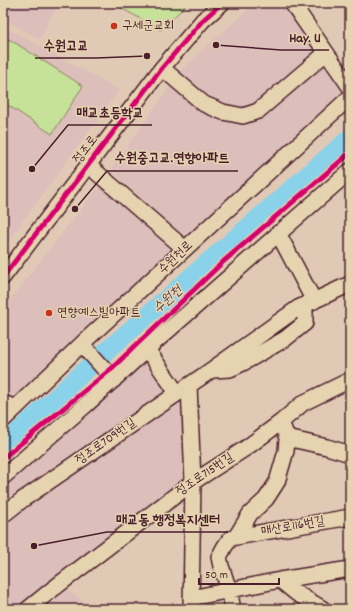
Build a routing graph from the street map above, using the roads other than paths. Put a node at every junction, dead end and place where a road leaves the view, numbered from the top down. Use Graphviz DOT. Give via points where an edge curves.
graph roads {
  1 [pos="222,3"];
  2 [pos="292,3"];
  3 [pos="326,53"];
  4 [pos="162,68"];
  5 [pos="350,87"];
  6 [pos="350,97"];
  7 [pos="88,165"];
  8 [pos="350,171"];
  9 [pos="278,234"];
  10 [pos="185,249"];
  11 [pos="3,277"];
  12 [pos="350,284"];
  13 [pos="310,303"];
  14 [pos="82,344"];
  15 [pos="147,349"];
  16 [pos="114,380"];
  17 [pos="350,380"];
  18 [pos="183,389"];
  19 [pos="10,406"];
  20 [pos="3,420"];
  21 [pos="281,422"];
  22 [pos="287,438"];
  23 [pos="350,454"];
  24 [pos="3,477"];
  25 [pos="193,482"];
  26 [pos="3,515"];
  27 [pos="350,517"];
  28 [pos="236,537"];
  29 [pos="350,569"];
  30 [pos="280,580"];
  31 [pos="229,590"];
  32 [pos="191,603"];
  33 [pos="28,609"];
  34 [pos="233,609"];
  35 [pos="323,609"];
  1 -- 4 [label="street, 정조로" via="203,20"];
  2 -- 3 [label="street"];
  3 -- 4 [label="street" via="258,111 242,116 204,104"];
  3 -- 5 [label="street"];
  4 -- 7 [label="street, 정조로"];
  6 -- 10 [label="street, 수원천로"];
  7 -- 10 [label="street, 정조로"];
  7 -- 11 [label="street, 정조로"];
  8 -- 9 [label="street"];
  9 -- 13 [label="street"];
  9 -- 15 [label="street"];
  10 -- 14 [label="street, 수원천로"];
  12 -- 13 [label="street, 정조로709번길"];
  13 -- 18 [label="street, 정조로709번길" via="298,308"];
  14 -- 16 [label="street"];
  14 -- 19 [label="street, 수원천로"];
  15 -- 16 [label="street"];
  15 -- 18 [label="street"];
  16 -- 24 [label="street"];
  17 -- 21 [label="street, 정조로715번길" via="302,403"];
  18 -- 25 [label="street"];
  18 -- 26 [label="street, 정조로709번길"];
  19 -- 20 [label="street, 수원천로"];
  21 -- 22 [label="street"];
  21 -- 25 [label="street, 정조로715번길"];
  22 -- 23 [label="street"];
  22 -- 28 [label="street" via="278,482 266,499 250,514"];
  25 -- 32 [label="street"];
  25 -- 33 [label="street, 정조로715번길"];
  27 -- 28 [label="street, 매산로116번길"];
  28 -- 31 [label="street" via="230,539 219,557"];
  29 -- 30 [label="street"];
  30 -- 31 [label="street"];
  30 -- 35 [label="street"];
  31 -- 32 [label="street"];
  31 -- 34 [label="street"];
}
